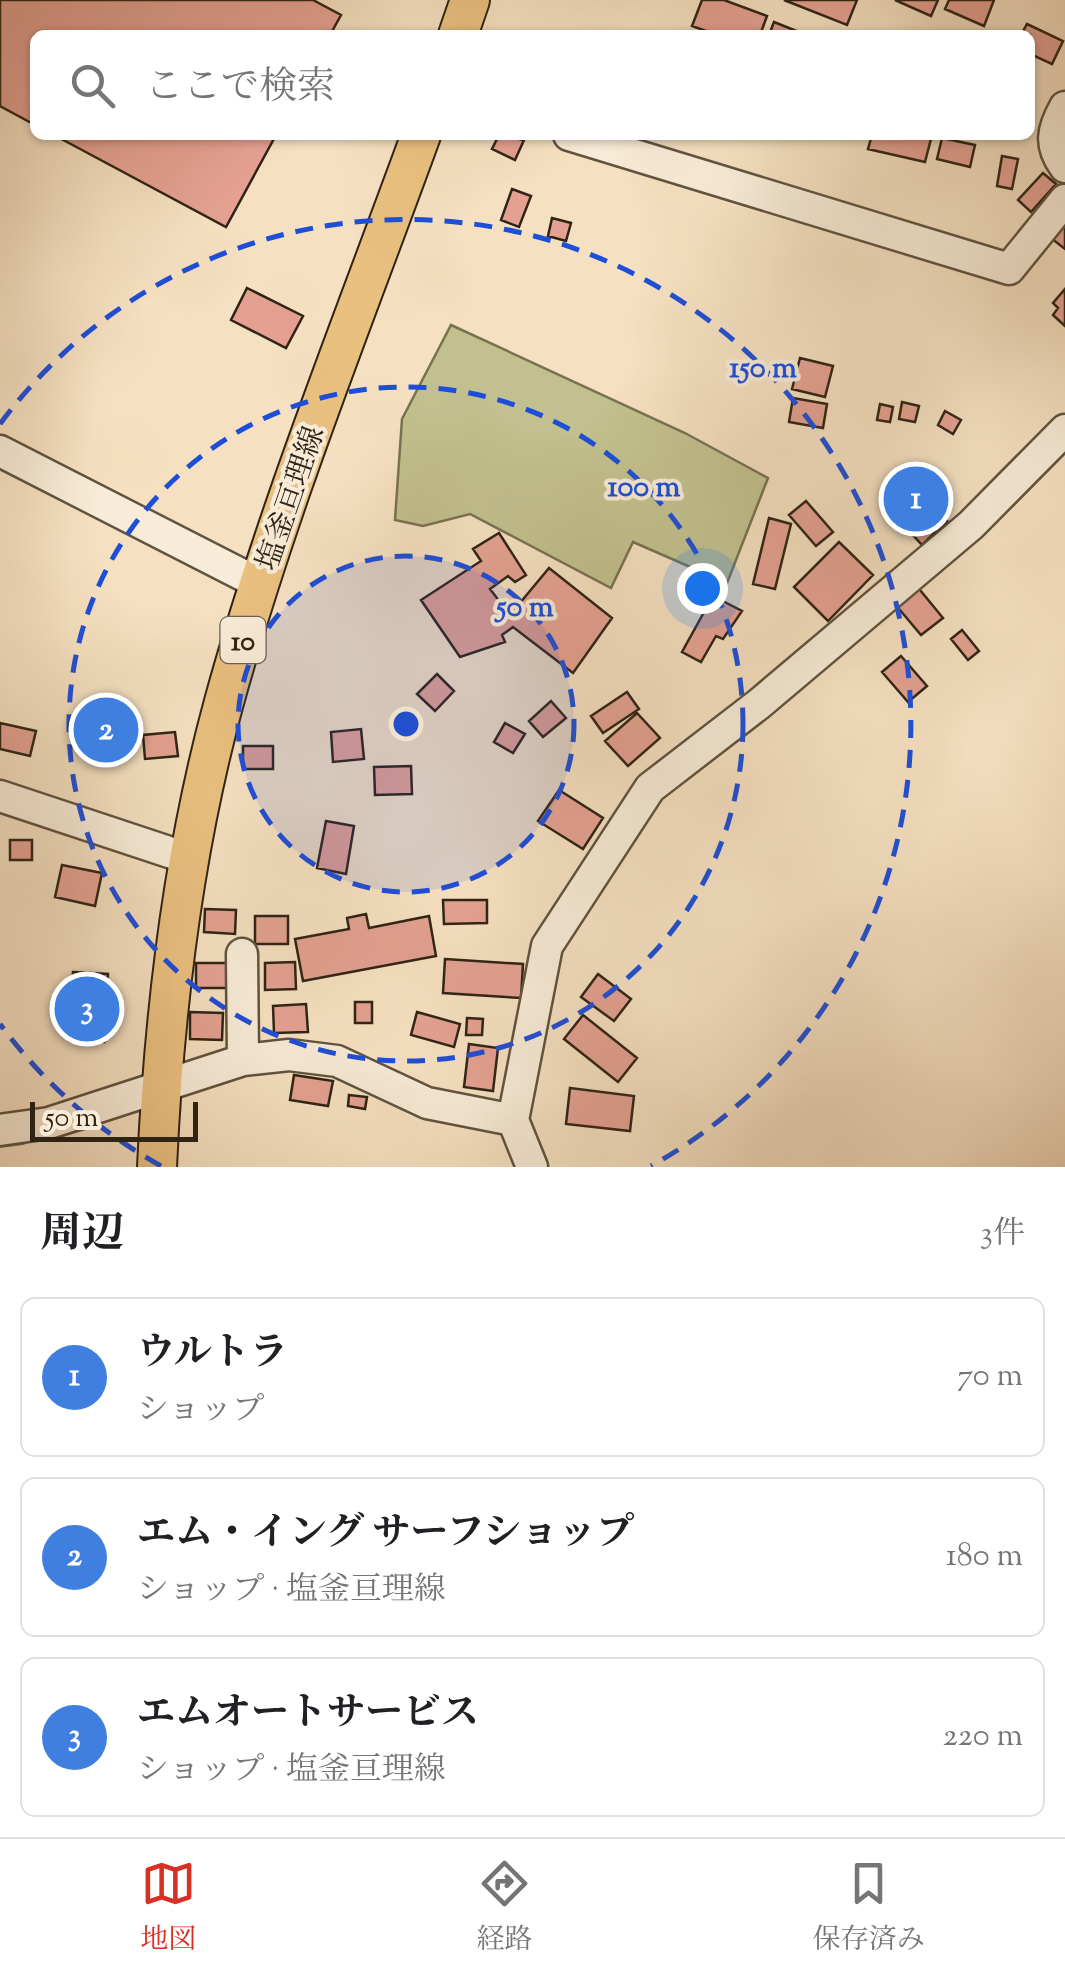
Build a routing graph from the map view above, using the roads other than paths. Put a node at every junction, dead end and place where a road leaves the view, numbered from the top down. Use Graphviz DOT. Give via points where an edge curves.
graph roads {
  1 [pos="470,0"];
  2 [pos="460,30"];
  3 [pos="1065,107"];
  4 [pos="419,140"];
  5 [pos="584,140"];
  6 [pos="1065,167"];
  7 [pos="1065,200"];
  8 [pos="1065,430"];
  9 [pos="0,450"];
  10 [pos="260,584"];
  11 [pos="0,796"];
  12 [pos="190,859"];
  13 [pos="242,954"];
  14 [pos="243,1060"];
  15 [pos="161,1087"];
  16 [pos="513,1120"];
  17 [pos="0,1130"];
  18 [pos="157,1167"];
  19 [pos="532,1167"];
  1 -- 2 [label="main road"];
  3 -- 6 [label="street" via="1052,129 1054,152"];
  4 -- 10 [label="main road, 塩釜亘理線 / 10"];
  5 -- 7 [label="street" via="1010,269"];
  8 -- 16 [label="street" via="971,525 650,788 547,946"];
  9 -- 10 [label="street"];
  10 -- 12 [label="main road, 塩釜亘理線 / 10" via="223,704"];
  11 -- 12 [label="street"];
  12 -- 15 [label="main road, 塩釜亘理線 / 10"];
  13 -- 14 [label="street"];
  14 -- 15 [label="street"];
  14 -- 16 [label="street" via="289,1055 337,1062 427,1103"];
  15 -- 17 [label="street" via="49,1123"];
  15 -- 18 [label="main road, 塩釜亘理線 / 10"];
  16 -- 19 [label="street"];
}
